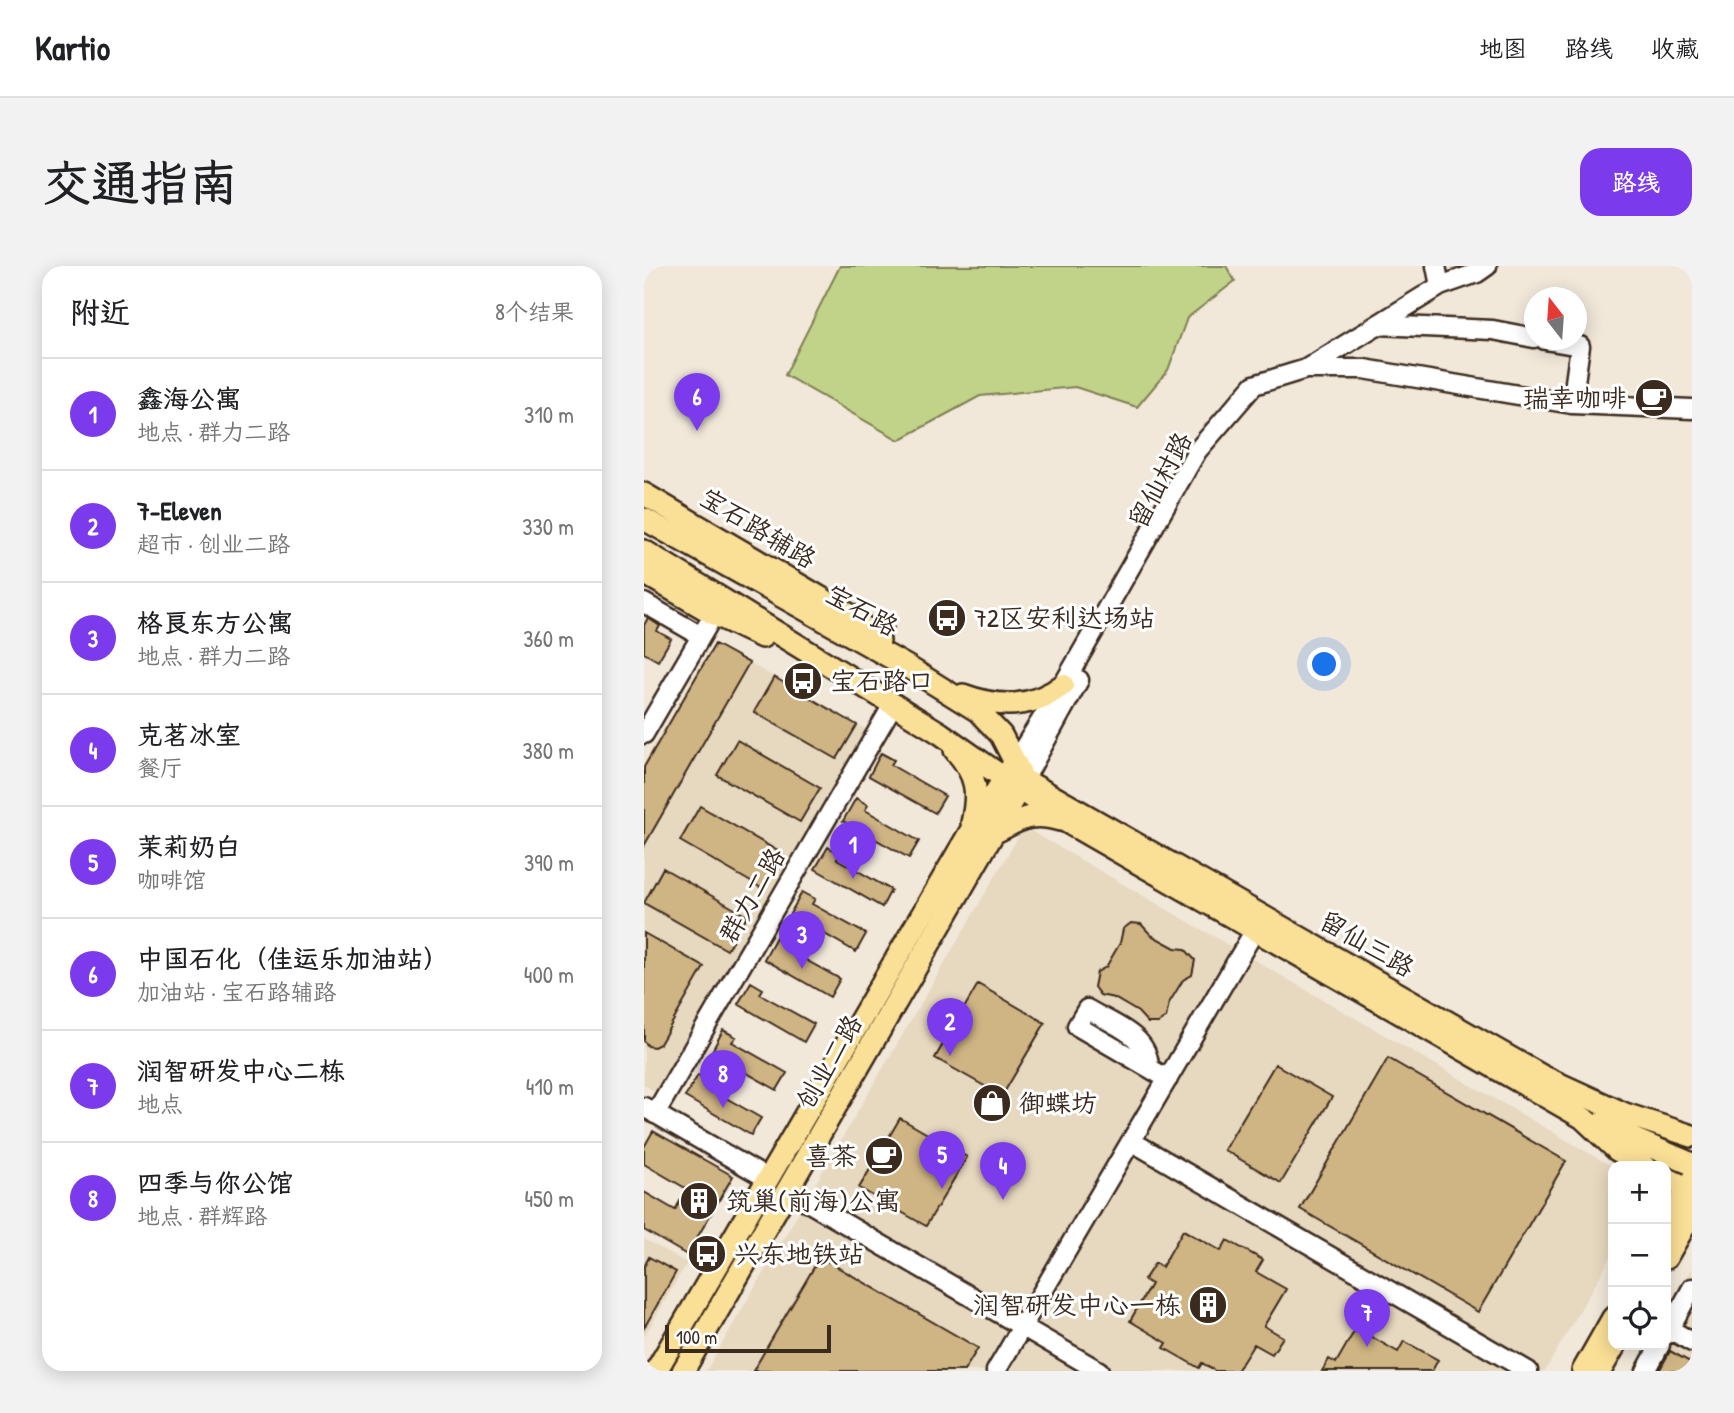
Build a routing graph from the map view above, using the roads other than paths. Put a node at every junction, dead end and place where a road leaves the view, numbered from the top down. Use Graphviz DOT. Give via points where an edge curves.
graph roads {
  1 [pos="1436,266"];
  2 [pos="1487,266"];
  3 [pos="1440,286"];
  4 [pos="1377,325"];
  5 [pos="1524,336"];
  6 [pos="1579,350"];
  7 [pos="1306,369"];
  8 [pos="1572,404"];
  9 [pos="1692,409"];
  10 [pos="1215,432"];
  11 [pos="644,494"];
  12 [pos="644,519"];
  13 [pos="644,551"];
  14 [pos="644,573"];
  15 [pos="644,603"];
  16 [pos="714,614"];
  17 [pos="701,636"];
  18 [pos="906,666"];
  19 [pos="1063,685"];
  20 [pos="941,686"];
  21 [pos="887,699"];
  22 [pos="940,733"];
  23 [pos="644,734"];
  24 [pos="1016,778"];
  25 [pos="1065,821"];
  26 [pos="993,833"];
  27 [pos="969,834"];
  28 [pos="1255,930"];
  29 [pos="1149,1068"];
  30 [pos="1168,1079"];
  31 [pos="650,1110"];
  32 [pos="1583,1118"];
  33 [pos="1692,1136"];
  34 [pos="1131,1141"];
  35 [pos="1636,1161"];
  36 [pos="1692,1164"];
  37 [pos="768,1178"];
  38 [pos="1671,1180"];
  39 [pos="1691,1186"];
  40 [pos="787,1190"];
  41 [pos="1692,1213"];
  42 [pos="1667,1224"];
  43 [pos="1671,1249"];
  44 [pos="1692,1288"];
  45 [pos="1671,1324"];
  46 [pos="1022,1326"];
  47 [pos="1608,1327"];
  48 [pos="1671,1336"];
  49 [pos="1692,1342"];
  50 [pos="1612,1350"];
  51 [pos="1657,1350"];
  52 [pos="644,1368"];
  53 [pos="650,1371"];
  54 [pos="656,1371"];
  55 [pos="683,1371"];
  56 [pos="996,1371"];
  57 [pos="1099,1371"];
  58 [pos="1528,1371"];
  59 [pos="1583,1371"];
  60 [pos="1600,1371"];
  61 [pos="1646,1371"];
  1 -- 3 [label="street"];
  2 -- 3 [label="street"];
  3 -- 4 [label="street"];
  4 -- 5 [label="street" via="1493,330"];
  4 -- 7 [label="street"];
  6 -- 8 [label="street"];
  7 -- 8 [label="street" via="1364,369"];
  7 -- 10 [label="street" via="1254,385"];
  8 -- 9 [label="street"];
  10 -- 19 [label="street, 留仙村路" via="1197,451"];
  10 -- 24 [label="street, 留仙村路"];
  11 -- 18 [label="main road, 宝石路辅路" via="850,615"];
  12 -- 18 [label="main road, 宝石路"];
  13 -- 21 [label="main road"];
  14 -- 16 [label="main road"];
  15 -- 17 [label="street"];
  16 -- 17 [label="street"];
  16 -- 21 [label="main road"];
  17 -- 23 [label="street"];
  18 -- 20 [label="main road, 宝石路"];
  19 -- 20 [label="main road" via="1042,699 1021,705 982,700"];
  19 -- 24 [label="street, 留仙村路"];
  20 -- 24 [label="main road, 宝石路" via="995,726"];
  21 -- 22 [label="main road"];
  21 -- 31 [label="street, 群力二路"];
  22 -- 24 [label="main road"];
  22 -- 27 [label="main road, 创业二路" via="976,785"];
  24 -- 25 [label="main road, 留仙三路"];
  24 -- 26 [label="main road, 创业二路"];
  24 -- 27 [label="main road, 创业二路"];
  24 -- 33 [label="main road, 留仙三路" via="1045,790 1542,1076 1625,1114"];
  25 -- 26 [label="main road" via="1040,814"];
  25 -- 28 [label="main road, 留仙三路"];
  26 -- 40 [label="main road, 创业二路"];
  27 -- 37 [label="main road, 创业二路"];
  28 -- 30 [label="street"];
  28 -- 32 [label="main road, 留仙三路"];
  29 -- 30 [label="street"];
  30 -- 34 [label="street"];
  31 -- 37 [label="street"];
  32 -- 35 [label="main road, 留仙三路"];
  32 -- 36 [label="main road"];
  34 -- 46 [label="street"];
  34 -- 58 [label="street"];
  37 -- 54 [label="main road, 创业二路"];
  38 -- 39 [label="main road"];
  39 -- 42 [label="main road"];
  40 -- 46 [label="street"];
  40 -- 55 [label="main road, 创业二路"];
  41 -- 43 [label="main road"];
  44 -- 45 [label="street"];
  46 -- 56 [label="street"];
  46 -- 57 [label="street"];
  47 -- 59 [label="main road"];
  48 -- 49 [label="street"];
  50 -- 60 [label="main road"];
  51 -- 61 [label="street"];
  52 -- 53 [label="street"];
}
